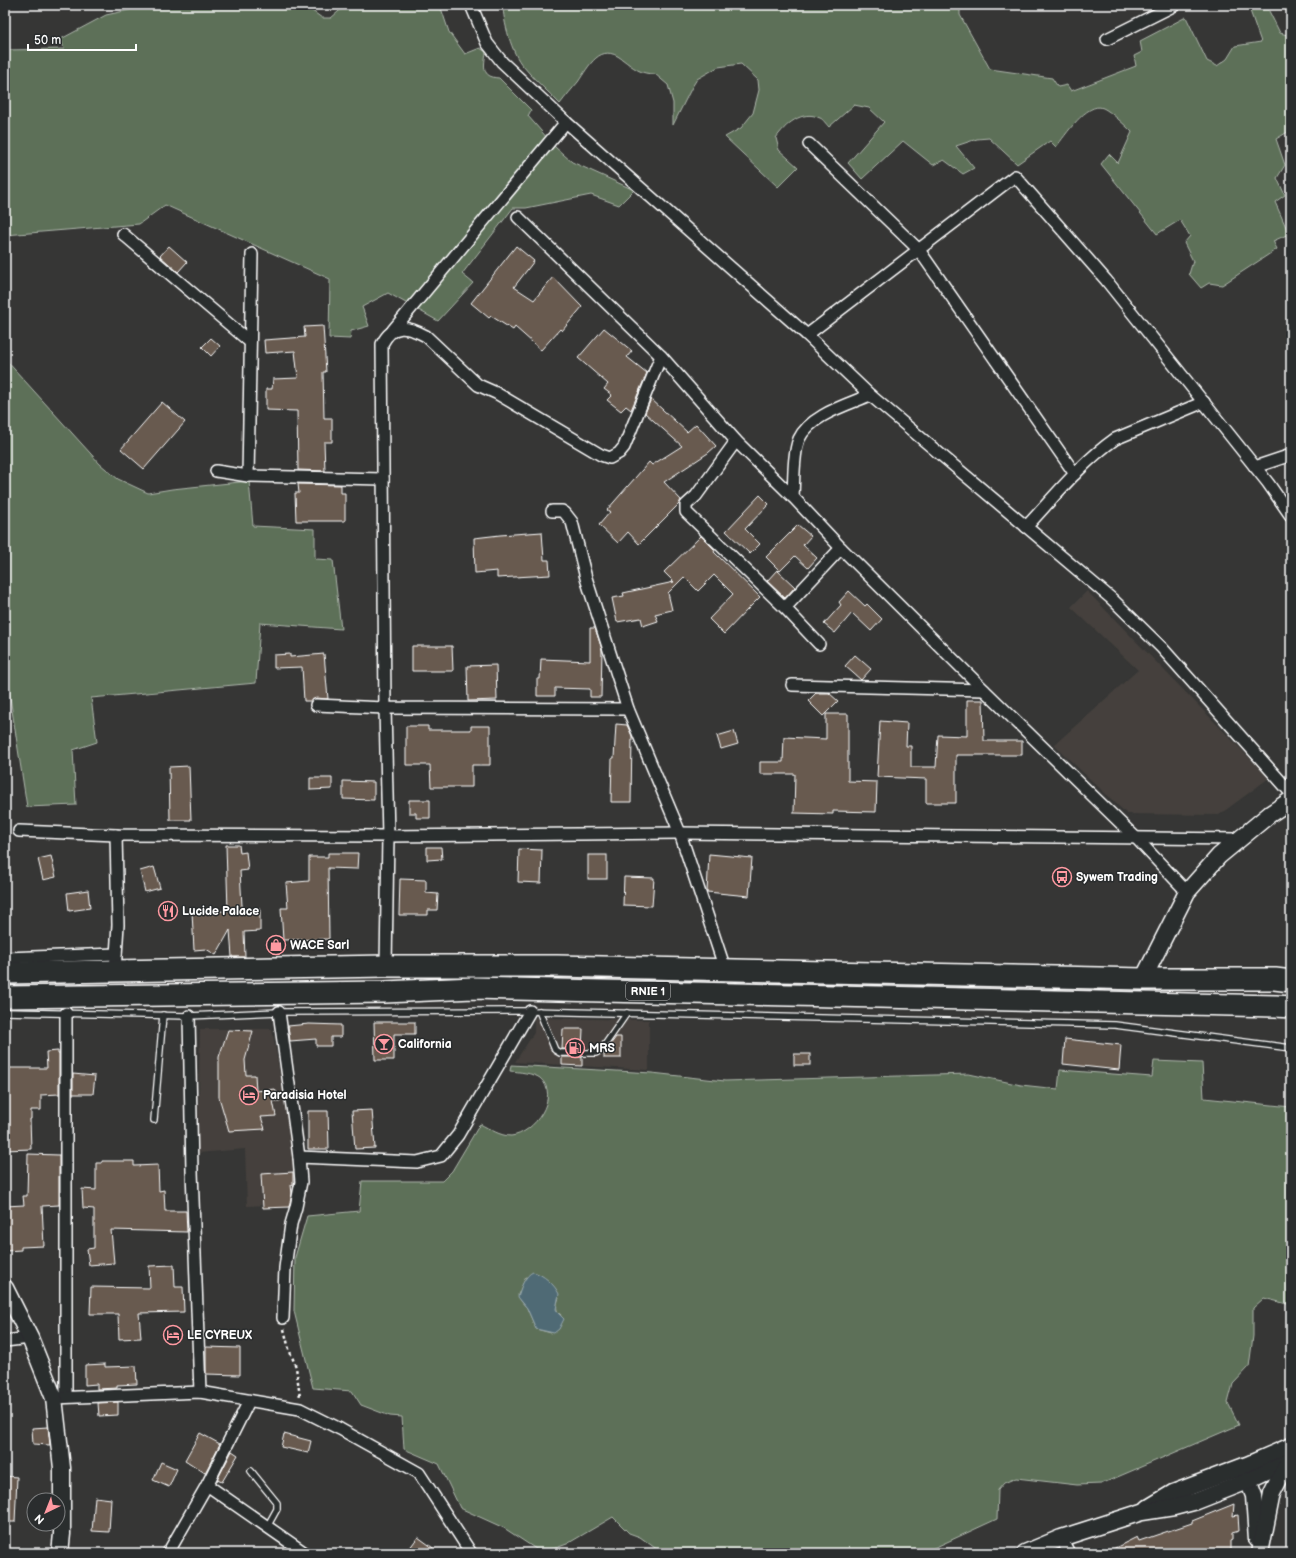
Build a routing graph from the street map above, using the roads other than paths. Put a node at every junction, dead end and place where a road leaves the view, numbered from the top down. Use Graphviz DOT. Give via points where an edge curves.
graph roads {
  1 [pos="471,5"];
  2 [pos="1175,5"];
  3 [pos="1107,39"];
  4 [pos="566,122"];
  5 [pos="809,144"];
  6 [pos="518,217"];
  7 [pos="123,234"];
  8 [pos="919,250"];
  9 [pos="252,254"];
  10 [pos="393,330"];
  11 [pos="807,335"];
  12 [pos="250,342"];
  13 [pos="661,356"];
  14 [pos="870,395"];
  15 [pos="1204,402"];
  16 [pos="736,441"];
  17 [pos="1291,455"];
  18 [pos="1255,467"];
  19 [pos="216,471"];
  20 [pos="1075,474"];
  21 [pos="248,476"];
  22 [pos="383,479"];
  23 [pos="793,497"];
  24 [pos="552,511"];
  25 [pos="1291,516"];
  26 [pos="1026,527"];
  27 [pos="841,548"];
  28 [pos="785,608"];
  29 [pos="819,644"];
  30 [pos="792,685"];
  31 [pos="984,690"];
  32 [pos="316,705"];
  33 [pos="385,708"];
  34 [pos="628,709"];
  35 [pos="1291,793"];
  36 [pos="1291,800"];
  37 [pos="19,831"];
  38 [pos="680,832"];
  39 [pos="116,835"];
  40 [pos="388,836"];
  41 [pos="1137,839"];
  42 [pos="1238,839"];
  43 [pos="1187,892"];
  44 [pos="5,958"];
  45 [pos="116,962"];
  46 [pos="386,966"];
  47 [pos="725,969"];
  48 [pos="5,973"];
  49 [pos="1143,979"];
  50 [pos="1291,981"];
  51 [pos="5,998"];
  52 [pos="1291,1007"];
  53 [pos="534,1011"];
  54 [pos="5,1012"];
  55 [pos="279,1012"];
  56 [pos="66,1013"];
  57 [pos="627,1013"];
  58 [pos="164,1015"];
  59 [pos="189,1016"];
  60 [pos="1291,1048"];
  61 [pos="154,1120"];
  62 [pos="299,1157"];
  63 [pos="5,1288"];
  64 [pos="283,1318"];
  65 [pos="30,1338"];
  66 [pos="5,1341"];
  67 [pos="200,1392"];
  68 [pos="60,1397"];
  69 [pos="249,1401"];
  70 [pos="1291,1446"];
  71 [pos="1289,1461"];
  72 [pos="1250,1463"];
  73 [pos="251,1471"];
  74 [pos="1267,1472"];
  75 [pos="1248,1481"];
  76 [pos="207,1485"];
  77 [pos="1272,1493"];
  78 [pos="1142,1512"];
  79 [pos="267,1527"];
  80 [pos="1061,1538"];
  81 [pos="60,1553"];
  82 [pos="168,1553"];
  83 [pos="305,1553"];
  84 [pos="471,1553"];
  85 [pos="1024,1553"];
  86 [pos="1069,1553"];
  87 [pos="1259,1553"];
  1 -- 4 [label="street" via="487,43 502,62"];
  2 -- 3 [label="street"];
  4 -- 10 [label="street"];
  4 -- 11 [label="street"];
  5 -- 8 [label="street"];
  6 -- 13 [label="street"];
  7 -- 12 [label="street"];
  8 -- 11 [label="street"];
  8 -- 15 [label="street" via="1016,176 1106,280"];
  8 -- 20 [label="street"];
  9 -- 12 [label="street"];
  10 -- 13 [label="street" via="415,330 426,336 478,385 610,458 619,453 624,446"];
  10 -- 22 [label="street" via="382,344"];
  11 -- 14 [label="street"];
  12 -- 21 [label="street"];
  13 -- 16 [label="street"];
  14 -- 23 [label="street" via="823,416 808,426 799,440 794,464"];
  14 -- 26 [label="street"];
  15 -- 18 [label="street"];
  15 -- 20 [label="street" via="1115,439"];
  16 -- 23 [label="street"];
  16 -- 28 [label="street" via="696,496 686,505 686,512"];
  17 -- 18 [label="street"];
  18 -- 25 [label="street"];
  19 -- 21 [label="street"];
  20 -- 26 [label="street"];
  21 -- 22 [label="street"];
  22 -- 33 [label="street"];
  23 -- 27 [label="street"];
  24 -- 34 [label="street" via="565,513 572,522 586,578"];
  26 -- 35 [label="street" via="1112,599 1162,648"];
  27 -- 28 [label="street"];
  27 -- 31 [label="street"];
  28 -- 29 [label="street"];
  30 -- 31 [label="street"];
  31 -- 41 [label="street"];
  32 -- 33 [label="street"];
  33 -- 34 [label="street"];
  33 -- 40 [label="street"];
  34 -- 38 [label="street"];
  36 -- 42 [label="main road"];
  37 -- 39 [label="street"];
  38 -- 40 [label="street"];
  38 -- 41 [label="street"];
  38 -- 47 [label="street"];
  39 -- 40 [label="street"];
  39 -- 45 [label="street"];
  40 -- 46 [label="street"];
  41 -- 42 [label="street"];
  41 -- 43 [label="street"];
  42 -- 43 [label="main road" via="1218,856"];
  43 -- 49 [label="main road"];
  44 -- 45 [label="street"];
  45 -- 46 [label="highway, RNIE 1"];
  45 -- 48 [label="highway, RNIE 1"];
  46 -- 47 [label="highway, RNIE 1"];
  47 -- 49 [label="highway, RNIE 1"];
  49 -- 50 [label="highway, RNIE 1"];
  51 -- 52 [label="highway, RNIE 1" via="386,992 473,988"];
  53 -- 55 [label="lane"];
  53 -- 57 [label="lane"];
  53 -- 57 [label="lane" via="555,1050 560,1053 596,1053 602,1050"];
  53 -- 62 [label="street" via="458,1135 441,1156 417,1162"];
  54 -- 56 [label="lane"];
  55 -- 59 [label="lane"];
  55 -- 62 [label="street"];
  56 -- 58 [label="lane"];
  56 -- 68 [label="street"];
  57 -- 60 [label="lane" via="1115,1025"];
  58 -- 59 [label="lane"];
  58 -- 61 [label="lane"];
  59 -- 67 [label="street"];
  62 -- 64 [label="street" via="301,1182 290,1231"];
  63 -- 65 [label="main road"];
  65 -- 66 [label="street"];
  65 -- 68 [label="main road"];
  67 -- 68 [label="street"];
  67 -- 69 [label="street"];
  68 -- 81 [label="main road"];
  69 -- 76 [label="street"];
  69 -- 84 [label="street" via="300,1409 419,1473"];
  70 -- 72 [label="main road"];
  71 -- 74 [label="main road"];
  71 -- 77 [label="main road"];
  72 -- 74 [label="main road" via="1261,1466"];
  72 -- 75 [label="main road" via="1245,1475"];
  72 -- 78 [label="main road" via="1173,1493"];
  73 -- 79 [label="lane" via="277,1503 277,1509"];
  74 -- 75 [label="main road"];
  74 -- 77 [label="main road"];
  75 -- 78 [label="main road" via="1197,1501"];
  75 -- 87 [label="main road" via="1255,1503"];
  76 -- 79 [label="street"];
  76 -- 82 [label="street"];
  77 -- 87 [label="main road"];
  78 -- 80 [label="main road"];
  79 -- 83 [label="street"];
  80 -- 85 [label="main road"];
  80 -- 86 [label="street"];
}
